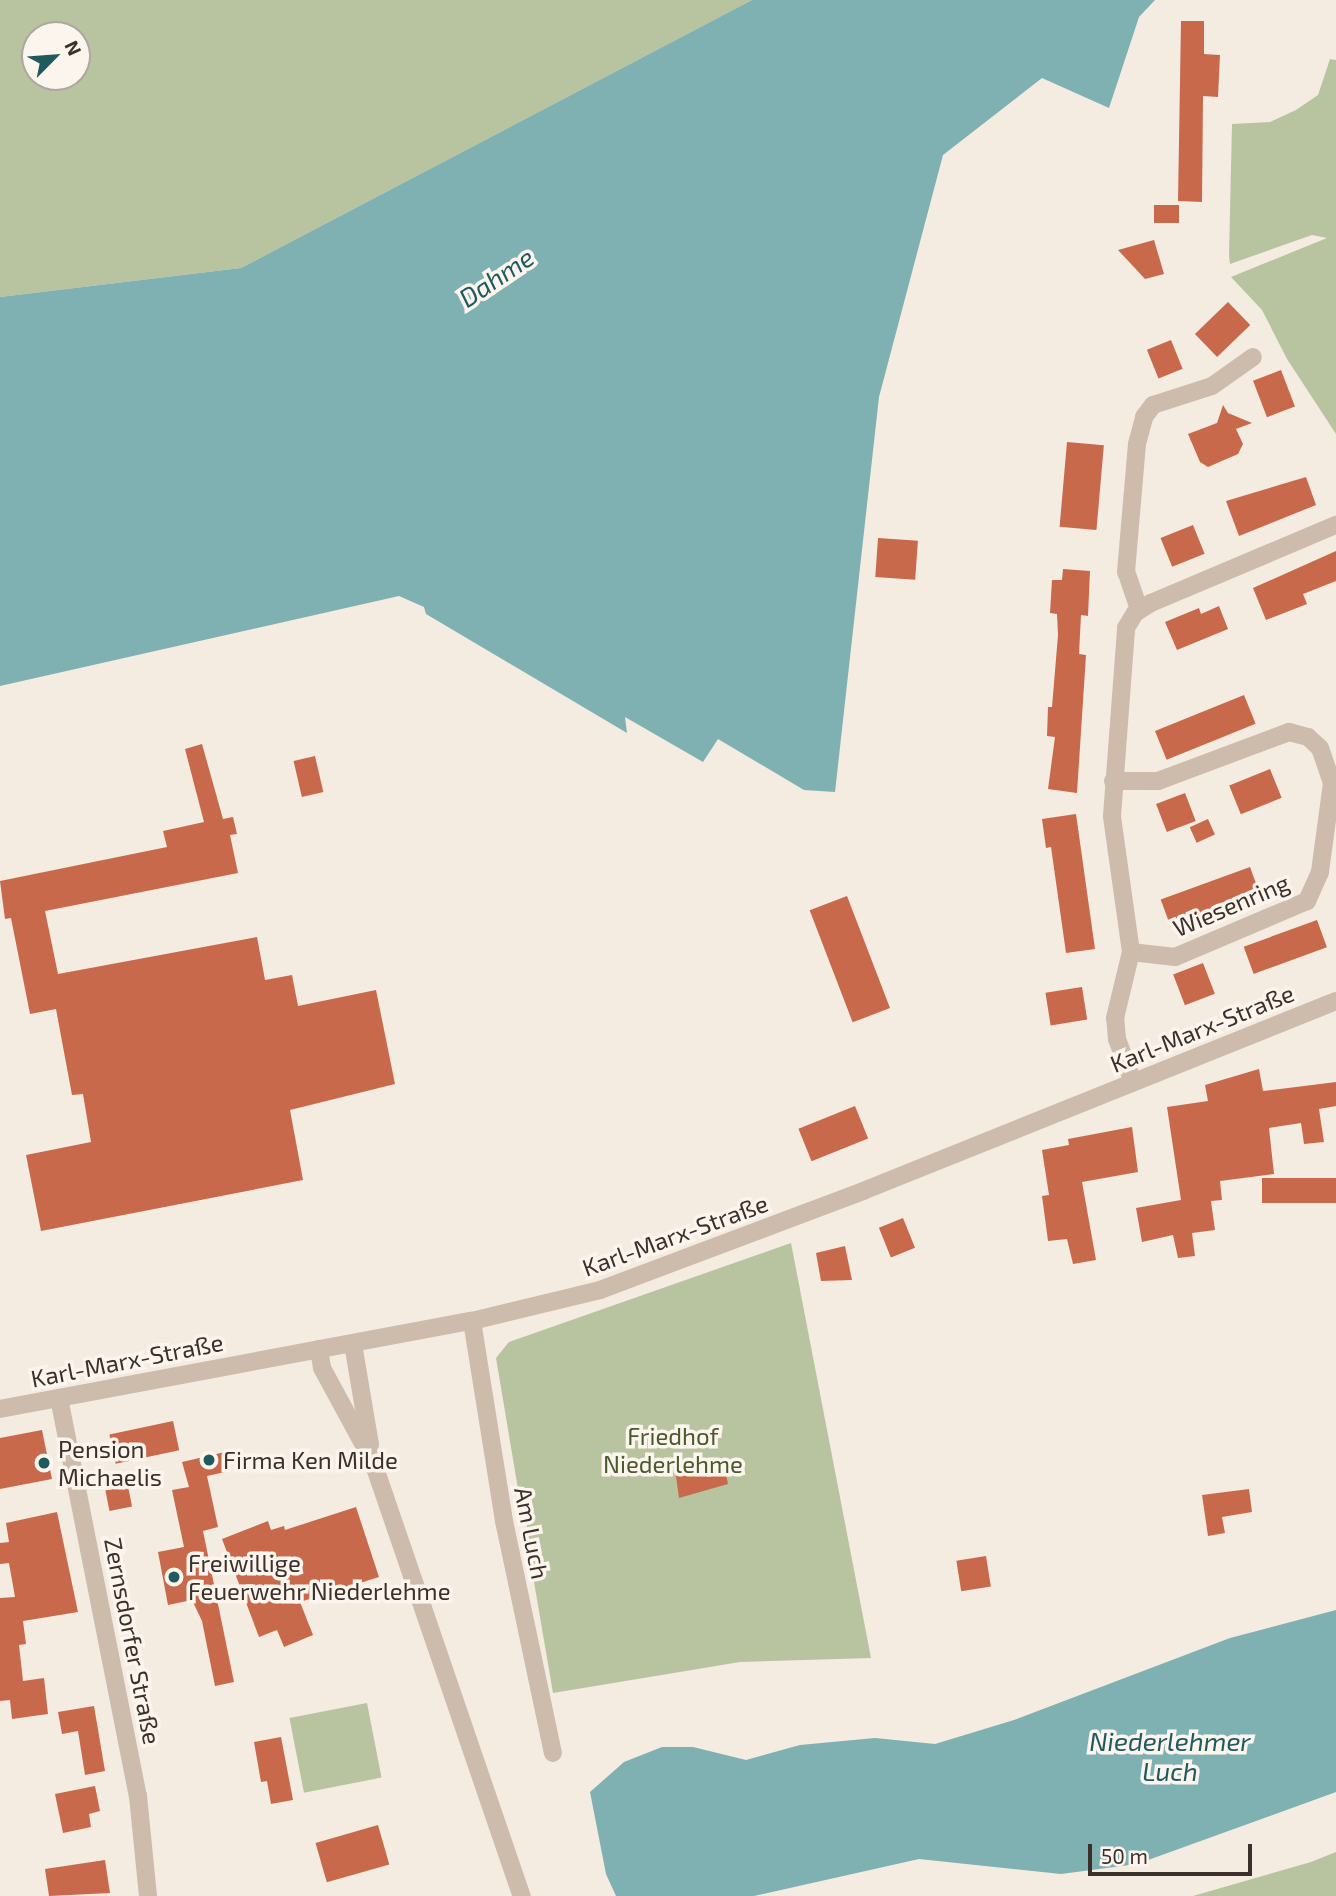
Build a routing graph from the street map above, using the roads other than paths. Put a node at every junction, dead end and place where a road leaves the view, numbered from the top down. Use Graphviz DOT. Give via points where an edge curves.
graph roads {
  1 [pos="1253,357"];
  2 [pos="1336,525"];
  3 [pos="1139,609"];
  4 [pos="1113,780"];
  5 [pos="1130,951"];
  6 [pos="1336,1001"];
  7 [pos="1133,1082"];
  8 [pos="472,1321"];
  9 [pos="353,1344"];
  10 [pos="319,1349"];
  11 [pos="59,1398"];
  12 [pos="0,1409"];
  13 [pos="373,1462"];
  14 [pos="553,1753"];
  15 [pos="148,1896"];
  16 [pos="523,1896"];
  1 -- 3 [label="street" via="1212,386 1153,405 1144,417 1135,455 1126,572"];
  2 -- 3 [label="street"];
  3 -- 4 [label="street" via="1126,628"];
  4 -- 5 [label="street" via="1112,816"];
  4 -- 5 [label="street, Wiesenring" via="1158,781 1289,732 1308,737 1320,748 1332,783 1320,872 1307,901 1175,957"];
  5 -- 7 [label="street" via="1115,1018 1117,1039"];
  6 -- 7 [label="street, Karl-Marx-Straße"];
  7 -- 8 [label="street, Karl-Marx-Straße" via="600,1290"];
  8 -- 9 [label="street, Karl-Marx-Straße"];
  8 -- 14 [label="street, Am Luch" via="507,1534"];
  9 -- 10 [label="street, Karl-Marx-Straße"];
  9 -- 13 [label="street"];
  10 -- 11 [label="street, Karl-Marx-Straße"];
  10 -- 13 [label="street" via="322,1368"];
  11 -- 12 [label="street, Karl-Marx-Straße"];
  11 -- 15 [label="street, Zernsdorfer Straße" via="138,1796"];
  13 -- 16 [label="street"];
}
